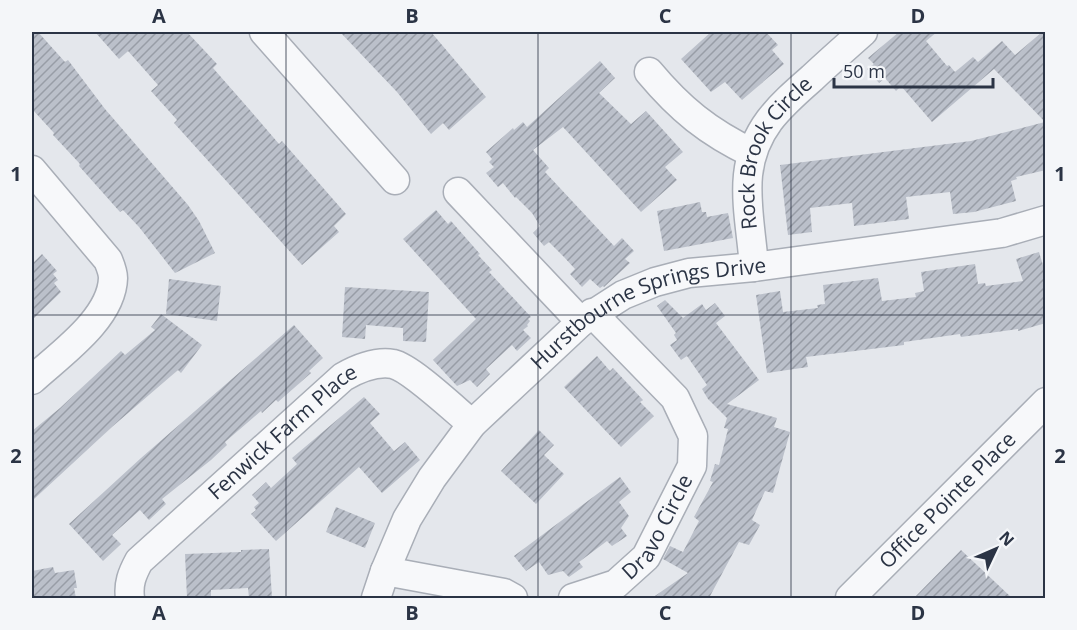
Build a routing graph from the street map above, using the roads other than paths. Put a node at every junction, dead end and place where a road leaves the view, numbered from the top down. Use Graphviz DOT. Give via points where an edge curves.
graph roads {
  1 [pos="264,32"];
  2 [pos="863,32"];
  3 [pos="649,72"];
  4 [pos="752,153"];
  5 [pos="32,170"];
  6 [pos="395,180"];
  7 [pos="458,192"];
  8 [pos="1046,220"];
  9 [pos="754,267"];
  10 [pos="587,317"];
  11 [pos="32,380"];
  12 [pos="1046,402"];
  13 [pos="472,424"];
  14 [pos="385,571"];
  15 [pos="130,598"];
  16 [pos="376,598"];
  17 [pos="513,598"];
  18 [pos="573,598"];
  19 [pos="850,598"];
  1 -- 6 [label="street"];
  2 -- 4 [label="street, Rock Brook Circle" via="777,109"];
  3 -- 4 [label="street" via="694,119"];
  4 -- 9 [label="street, Rock Brook Circle" via="747,192"];
  5 -- 11 [label="street" via="108,260 113,277 110,296 90,327"];
  7 -- 10 [label="street, Dravo Circle"];
  8 -- 9 [label="street, Hurstbourne Springs Drive" via="1002,233"];
  9 -- 10 [label="street, Hurstbourne Springs Drive" via="689,273 655,282 623,295"];
  10 -- 13 [label="street, Hurstbourne Springs Drive"];
  10 -- 18 [label="street, Dravo Circle" via="675,398 693,436 692,466 646,556 616,584"];
  12 -- 19 [label="street, Office Pointe Place"];
  13 -- 14 [label="street, Hurstbourne Springs Drive" via="407,519"];
  13 -- 15 [label="street, Fenwick Farm Place" via="393,364 358,369 343,377 139,561 132,574"];
  14 -- 16 [label="street, Hurstbourne Springs Drive"];
  14 -- 17 [label="street" via="504,593"];
}
